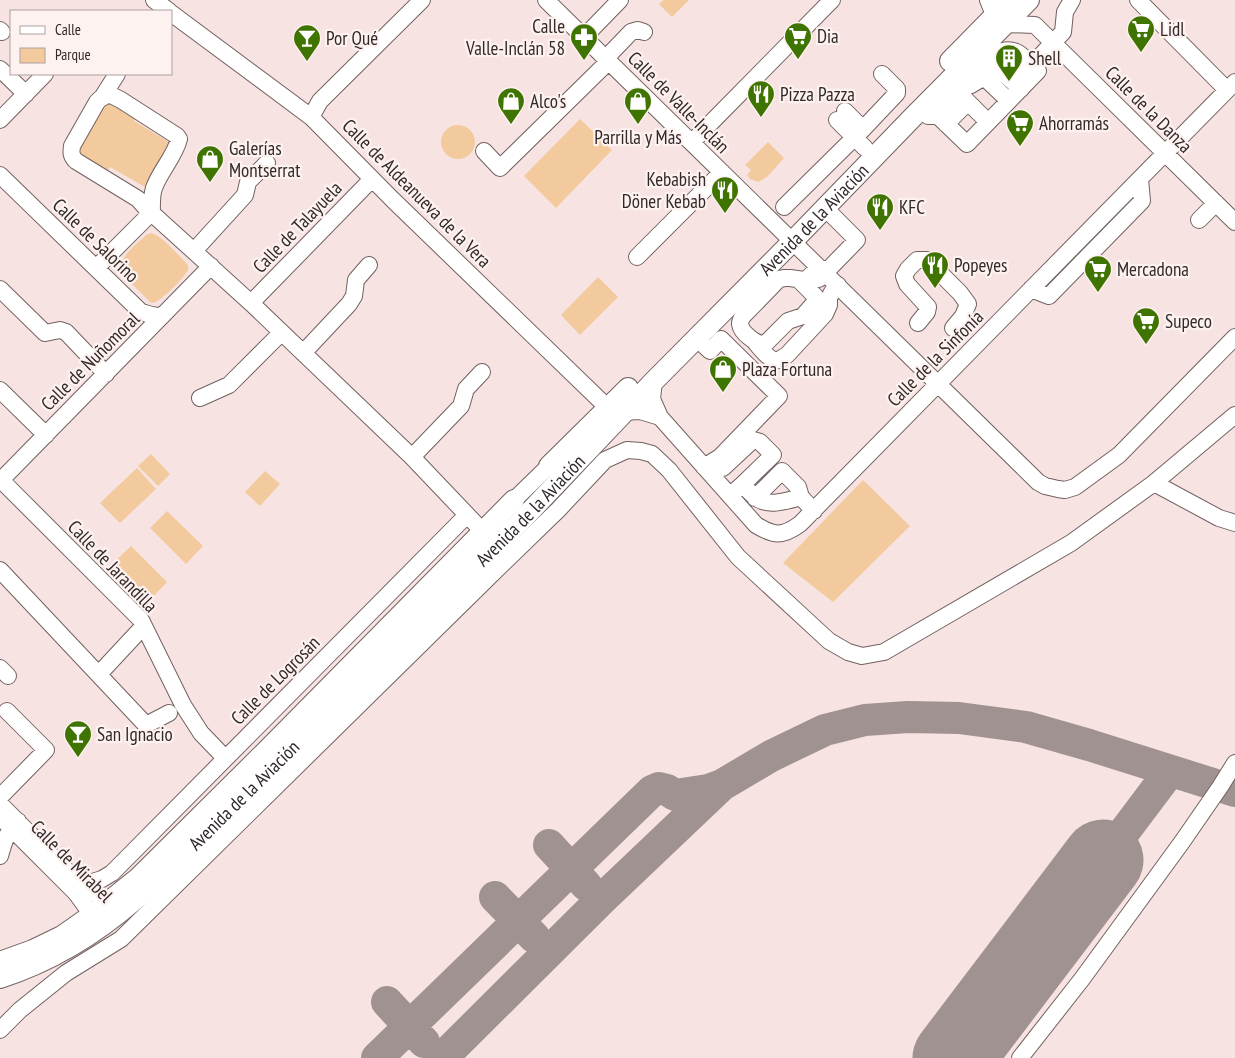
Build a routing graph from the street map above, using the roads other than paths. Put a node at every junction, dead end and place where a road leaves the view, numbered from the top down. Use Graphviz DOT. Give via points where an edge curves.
graph roads {
  1 [pos="154,0"];
  2 [pos="422,0"];
  3 [pos="546,0"];
  4 [pos="620,0"];
  5 [pos="832,0"];
  6 [pos="1010,0"];
  7 [pos="1030,0"];
  8 [pos="1072,0"];
  9 [pos="1138,0"];
  10 [pos="167,10"];
  11 [pos="172,13"];
  12 [pos="997,13"];
  13 [pos="1035,26"];
  14 [pos="644,32"];
  15 [pos="584,36"];
  16 [pos="1053,42"];
  17 [pos="607,59"];
  18 [pos="0,68"];
  19 [pos="958,72"];
  20 [pos="882,74"];
  21 [pos="45,75"];
  22 [pos="116,75"];
  23 [pos="1021,86"];
  24 [pos="1231,86"];
  25 [pos="26,94"];
  26 [pos="103,96"];
  27 [pos="974,108"];
  28 [pos="841,115"];
  29 [pos="311,117"];
  30 [pos="913,117"];
  31 [pos="0,120"];
  32 [pos="140,120"];
  33 [pos="953,130"];
  34 [pos="861,138"];
  35 [pos="692,142"];
  36 [pos="484,151"];
  37 [pos="1165,153"];
  38 [pos="267,163"];
  39 [pos="108,172"];
  40 [pos="722,172"];
  41 [pos="372,179"];
  42 [pos="1140,179"];
  43 [pos="3,182"];
  44 [pos="1212,200"];
  45 [pos="784,207"];
  46 [pos="824,208"];
  47 [pos="151,210"];
  48 [pos="1196,216"];
  49 [pos="1235,222"];
  50 [pos="788,236"];
  51 [pos="194,251"];
  52 [pos="637,258"];
  53 [pos="369,265"];
  54 [pos="210,266"];
  55 [pos="96,268"];
  56 [pos="822,270"];
  57 [pos="838,285"];
  58 [pos="0,289"];
  59 [pos="1031,289"];
  60 [pos="814,294"];
  61 [pos="251,303"];
  62 [pos="162,316"];
  63 [pos="918,323"];
  64 [pos="953,328"];
  65 [pos="281,333"];
  66 [pos="1235,337"];
  67 [pos="696,338"];
  68 [pos="755,342"];
  69 [pos="303,353"];
  70 [pos="482,372"];
  71 [pos="106,374"];
  72 [pos="654,381"];
  73 [pos="938,383"];
  74 [pos="0,390"];
  75 [pos="200,398"];
  76 [pos="616,410"];
  77 [pos="1235,415"];
  78 [pos="660,417"];
  79 [pos="46,435"];
  80 [pos="744,448"];
  81 [pos="412,458"];
  82 [pos="549,466"];
  83 [pos="762,466"];
  84 [pos="709,472"];
  85 [pos="3,481"];
  86 [pos="1154,483"];
  87 [pos="742,484"];
  88 [pos="765,488"];
  89 [pos="730,496"];
  90 [pos="801,497"];
  91 [pos="514,500"];
  92 [pos="814,511"];
  93 [pos="467,515"];
  94 [pos="1235,523"];
  95 [pos="482,531"];
  96 [pos="496,546"];
  97 [pos="0,570"];
  98 [pos="139,631"];
  99 [pos="99,674"];
  100 [pos="7,711"];
  101 [pos="169,713"];
  102 [pos="226,758"];
  103 [pos="1235,763"];
  104 [pos="0,797"];
  105 [pos="0,804"];
  106 [pos="9,822"];
  107 [pos="0,856"];
  108 [pos="112,873"];
  109 [pos="83,884"];
  110 [pos="105,906"];
  111 [pos="0,962"];
  112 [pos="0,978"];
  113 [pos="0,1030"];
  114 [pos="1020,1058"];
  1 -- 10 [label="street, Calle de Aldeanueva de la Vera"];
  2 -- 29 [label="street" via="320,101"];
  3 -- 15 [label="street, Calle de Valle-Inclán"];
  4 -- 15 [label="street"];
  5 -- 35 [label="street"];
  6 -- 12 [label="main road, Avenida de la Aviación"];
  7 -- 12 [label="main road, Avenida de la Aviación"];
  7 -- 13 [label="street"];
  8 -- 16 [label="street" via="1065,12 1063,32"];
  9 -- 24 [label="street" via="1152,19"];
  11 -- 29 [label="street, Calle de Aldeanueva de la Vera"];
  12 -- 13 [label="street" via="1017,24"];
  12 -- 19 [label="main road, Avenida de la Aviación"];
  12 -- 34 [label="main road, Avenida de la Aviación"];
  13 -- 16 [label="street, Calle de la Danza"];
  14 -- 17 [label="street" via="631,32"];
  15 -- 17 [label="street, Calle de Valle-Inclán"];
  16 -- 23 [label="street"];
  16 -- 37 [label="street, Calle de la Danza"];
  17 -- 35 [label="street, Calle de Valle-Inclán"];
  17 -- 36 [label="street, Calle de Valle-Inclán" via="500,168"];
  18 -- 25 [label="street"];
  19 -- 27 [label="street"];
  19 -- 30 [label="main road, Avenida de la Aviación"];
  20 -- 34 [label="street" via="898,92"];
  21 -- 25 [label="street"];
  22 -- 26 [label="street"];
  23 -- 27 [label="street"];
  23 -- 27 [label="street" via="1003,73 974,82"];
  23 -- 27 [label="street" via="1018,52 1002,51 997,55"];
  24 -- 37 [label="street, Calle de la Sinfonía"];
  25 -- 31 [label="street"];
  26 -- 47 [label="street" via="72,146 73,158"];
  26 -- 47 [label="street" via="111,95 121,100 179,139 154,186"];
  27 -- 33 [label="street"];
  27 -- 33 [label="street"];
  28 -- 34 [label="street"];
  29 -- 41 [label="street, Calle de Aldeanueva de la Vera"];
  30 -- 33 [label="street" via="920,116"];
  30 -- 46 [label="main road, Avenida de la Aviación"];
  32 -- 47 [label="street" via="174,142 151,189"];
  34 -- 45 [label="street"];
  34 -- 50 [label="main road, Avenida de la Aviación"];
  35 -- 40 [label="street, Calle de Valle-Inclán"];
  37 -- 42 [label="street, Calle de la Sinfonía"];
  37 -- 44 [label="street, Calle de la Danza"];
  38 -- 51 [label="street" via="248,182 245,195"];
  39 -- 47 [label="street" via="140,189"];
  40 -- 50 [label="street, Calle de Valle-Inclán"];
  40 -- 52 [label="street, Calle de Valle-Inclán"];
  41 -- 61 [label="street, Calle de Talayuela"];
  41 -- 76 [label="street, Calle de Aldeanueva de la Vera"];
  42 -- 59 [label="street, Calle de la Sinfonía"];
  42 -- 59 [label="street" via="1142,201 1094,256 1048,296"];
  43 -- 55 [label="street, Calle de Salorino"];
  44 -- 48 [label="street"];
  44 -- 49 [label="street, Calle de la Danza"];
  46 -- 50 [label="main road, Avenida de la Aviación"];
  46 -- 56 [label="street" via="857,240"];
  47 -- 51 [label="street"];
  47 -- 55 [label="street" via="147,218"];
  50 -- 56 [label="street, Calle de Valle-Inclán"];
  50 -- 67 [label="main road, Avenida de la Aviación"];
  50 -- 76 [label="main road, Avenida de la Aviación"];
  51 -- 54 [label="street"];
  53 -- 69 [label="street" via="357,278 349,304"];
  54 -- 61 [label="street"];
  54 -- 62 [label="street, Calle de Nuñomoral"];
  55 -- 62 [label="street, Calle de Salorino" via="140,311"];
  56 -- 57 [label="street, Calle de Valle-Inclán"];
  56 -- 60 [label="street" via="815,283"];
  57 -- 60 [label="street" via="829,298"];
  57 -- 73 [label="street, Calle de Valle-Inclán"];
  58 -- 71 [label="street" via="45,333 66,332"];
  59 -- 73 [label="street, Calle de la Sinfonía"];
  60 -- 68 [label="street" via="816,301 803,316 788,321 765,344"];
  60 -- 68 [label="street" via="825,314 787,355 775,360"];
  60 -- 68 [label="street" via="786,278 779,280 740,320 742,329"];
  61 -- 65 [label="street"];
  62 -- 71 [label="street, Calle de Nuñomoral"];
  63 -- 64 [label="street" via="928,307 907,284 904,276 917,260 927,260 968,304 964,316"];
  65 -- 69 [label="street"];
  65 -- 75 [label="street" via="229,385"];
  66 -- 73 [label="street, Calle de Valle-Inclán" via="1119,455 1080,484 1065,490 1038,482"];
  67 -- 72 [label="main road, Avenida de la Aviación"];
  67 -- 84 [label="street" via="710,351 721,339 779,396"];
  69 -- 81 [label="street"];
  70 -- 81 [label="street" via="466,389 461,406"];
  71 -- 79 [label="street, Calle de Nuñomoral"];
  72 -- 76 [label="main road, Avenida de la Aviación"];
  72 -- 78 [label="street, Calle de la Sinfonía" via="652,400"];
  73 -- 92 [label="street, Calle de la Sinfonía"];
  74 -- 79 [label="street"];
  76 -- 78 [label="street" via="640,411"];
  76 -- 82 [label="main road, Avenida de la Aviación"];
  76 -- 96 [label="main road, Avenida de la Aviación"];
  77 -- 86 [label="street"];
  78 -- 84 [label="street, Calle de la Sinfonía"];
  79 -- 85 [label="street, Calle de Nuñomoral"];
  80 -- 83 [label="street"];
  80 -- 83 [label="street" via="753,440 760,442 772,455"];
  80 -- 84 [label="street"];
  81 -- 93 [label="street"];
  82 -- 91 [label="street, Avenida de la Aviación"];
  83 -- 87 [label="street"];
  84 -- 89 [label="street, Calle de la Sinfonía"];
  85 -- 102 [label="street, Calle de Jarandilla" via="141,620 183,705 201,733"];
  86 -- 94 [label="street" via="1219,518"];
  86 -- 113 [label="street" via="1071,543 884,652 862,656 829,641 738,557 669,470 652,454 627,450 606,460 121,939 66,973"];
  87 -- 88 [label="street"];
  87 -- 89 [label="street"];
  88 -- 90 [label="street" via="765,502"];
  88 -- 90 [label="street" via="782,471 798,487"];
  89 -- 92 [label="street, Calle de la Sinfonía" via="756,524 766,531 780,534 790,531"];
  90 -- 92 [label="street"];
  91 -- 95 [label="main road, Avenida de la Aviación"];
  93 -- 95 [label="street"];
  93 -- 102 [label="street, Calle de Logrosán"];
  95 -- 96 [label="street"];
  95 -- 110 [label="main road, Avenida de la Aviación" via="183,834"];
  96 -- 110 [label="main road, Avenida de la Aviación" via="137,898"];
  97 -- 99 [label="street"];
  98 -- 99 [label="street"];
  99 -- 101 [label="street" via="146,724"];
  100 -- 104 [label="street" via="46,750"];
  102 -- 108 [label="street, Calle de Logrosán"];
  103 -- 114 [label="street" via="1088,971"];
  105 -- 106 [label="street, Calle de Mirabel"];
  106 -- 107 [label="street, Calle de Mirabel"];
  106 -- 109 [label="street, Calle de Mirabel"];
  106 -- 110 [label="street, Calle de Mirabel" via="76,894"];
  108 -- 109 [label="street, Calle de Logrosán"];
  108 -- 110 [label="street, Calle de Logrosán"];
  109 -- 110 [label="street, Calle de Mirabel"];
  110 -- 111 [label="main road, Avenida de la Aviación" via="62,936"];
  110 -- 112 [label="main road, Avenida de la Aviación" via="70,946"];
}
